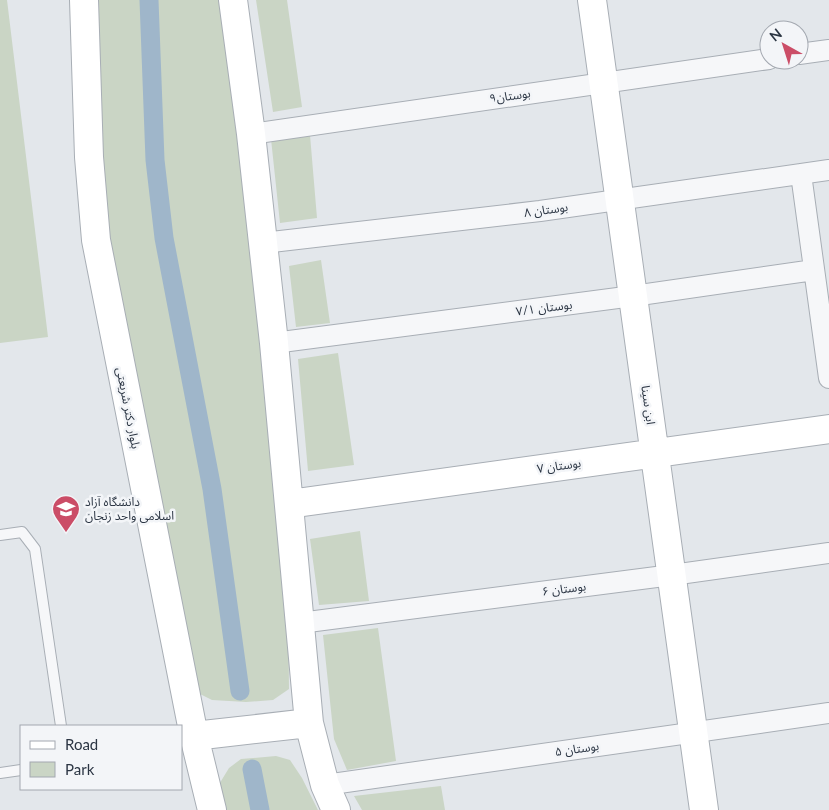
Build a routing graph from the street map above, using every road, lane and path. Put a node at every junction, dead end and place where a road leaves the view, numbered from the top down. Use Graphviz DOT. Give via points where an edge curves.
graph roads {
  1 [pos="84,0"];
  2 [pos="233,0"];
  3 [pos="592,0"];
  4 [pos="829,50"];
  5 [pos="809,53"];
  6 [pos="759,60"];
  7 [pos="603,82"];
  8 [pos="251,134"];
  9 [pos="829,170"];
  10 [pos="801,174"];
  11 [pos="619,199"];
  12 [pos="263,243"];
  13 [pos="814,270"];
  14 [pos="633,296"];
  15 [pos="274,343"];
  16 [pos="829,378"];
  17 [pos="829,429"];
  18 [pos="655,453"];
  19 [pos="289,504"];
  20 [pos="0,535"];
  21 [pos="829,553"];
  22 [pos="672,575"];
  23 [pos="300,623"];
  24 [pos="829,713"];
  25 [pos="309,723"];
  26 [pos="61,725"];
  27 [pos="694,732"];
  28 [pos="194,736"];
  29 [pos="20,770"];
  30 [pos="0,774"];
  31 [pos="325,785"];
  32 [pos="212,810"];
  33 [pos="336,810"];
  34 [pos="704,810"];
  1 -- 28 [label="main road, بلوار دکتر شریعتی" via="89,157 96,240"];
  2 -- 8 [label="main road"];
  3 -- 7 [label="main road, ابن سینا"];
  4 -- 5 [label="street"];
  6 -- 7 [label="street, بوستان۹"];
  7 -- 8 [label="street, بوستان۹"];
  7 -- 11 [label="main road, ابن سینا"];
  8 -- 12 [label="main road"];
  9 -- 10 [label="street, بوستان ۸"];
  10 -- 11 [label="street, بوستان ۸"];
  10 -- 13 [label="street"];
  11 -- 12 [label="street, بوستان ۸"];
  11 -- 14 [label="main road, ابن سینا"];
  12 -- 15 [label="main road"];
  13 -- 14 [label="street, بوستان ۷/۱"];
  13 -- 16 [label="street"];
  14 -- 15 [label="street, بوستان ۷/۱"];
  14 -- 18 [label="main road, ابن سینا"];
  15 -- 19 [label="main road"];
  17 -- 18 [label="main road, بوستان ۷"];
  18 -- 19 [label="main road, بوستان ۷"];
  18 -- 22 [label="main road, ابن سینا"];
  19 -- 23 [label="main road"];
  20 -- 26 [label="lane" via="22,532 35,549"];
  21 -- 22 [label="street, بوستان ۶"];
  22 -- 23 [label="street, بوستان ۶"];
  22 -- 27 [label="main road, ابن سینا"];
  23 -- 25 [label="main road"];
  24 -- 27 [label="street, بوستان ۵"];
  25 -- 28 [label="main road"];
  25 -- 31 [label="main road"];
  27 -- 31 [label="street, بوستان ۵"];
  27 -- 34 [label="main road, ابن سینا"];
  28 -- 32 [label="main road, بلوار دکتر شریعتی"];
  29 -- 30 [label="lane"];
  31 -- 33 [label="main road"];
}
